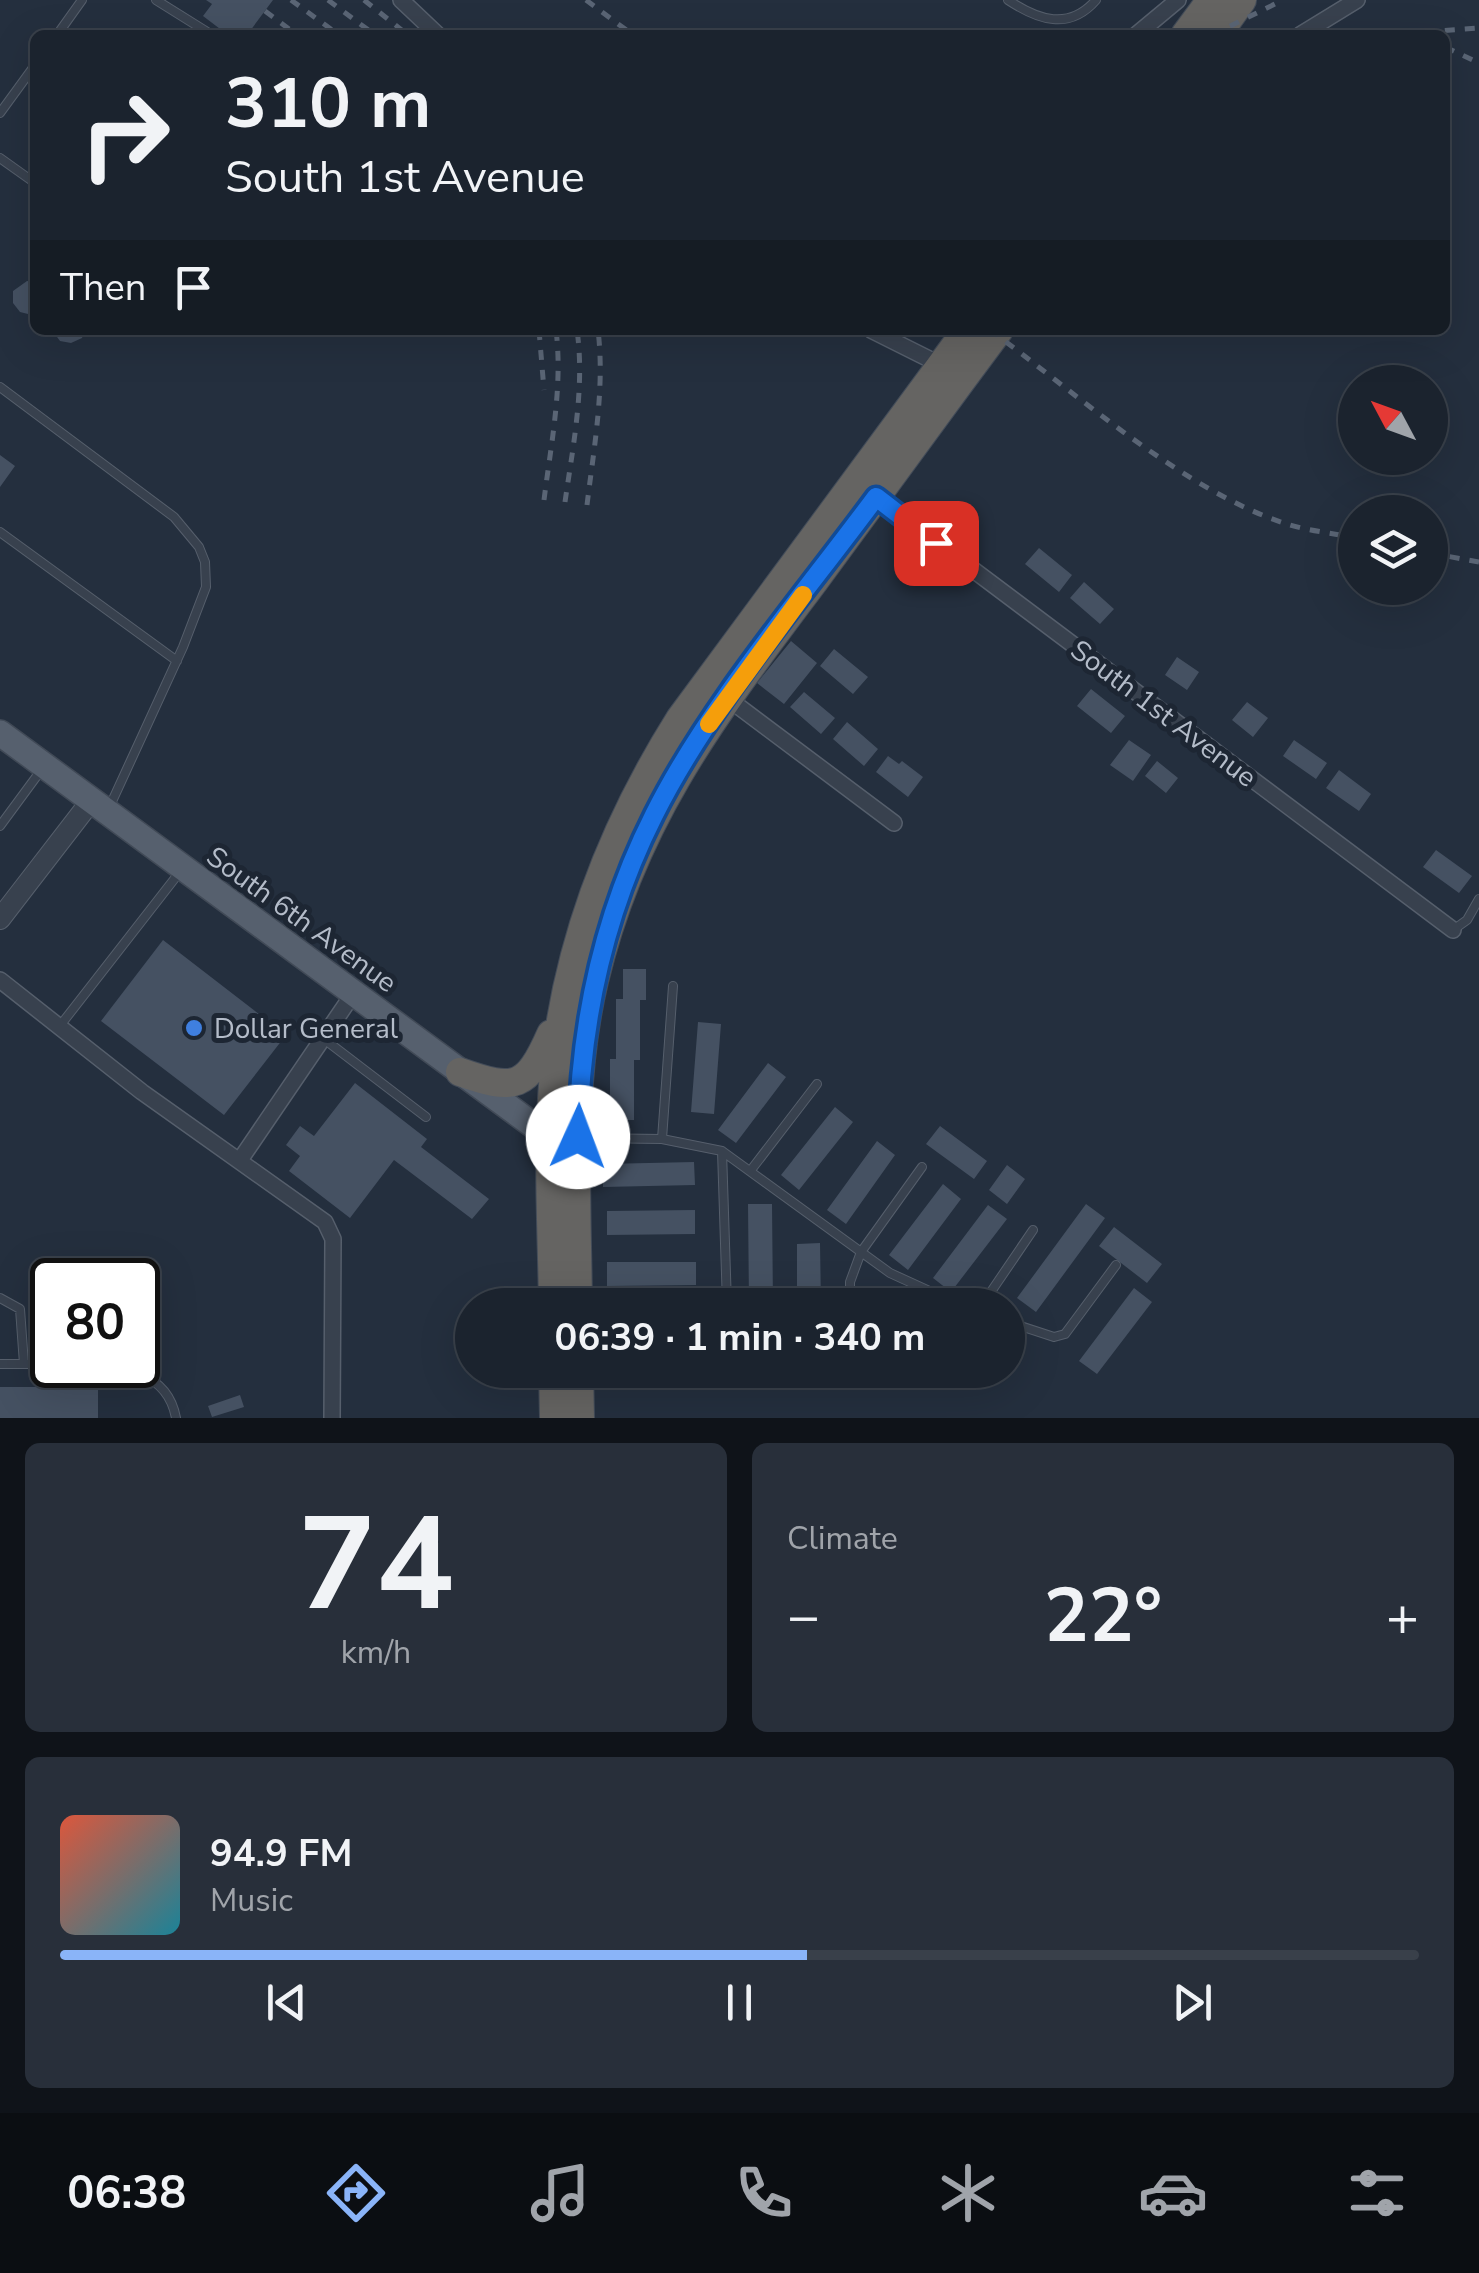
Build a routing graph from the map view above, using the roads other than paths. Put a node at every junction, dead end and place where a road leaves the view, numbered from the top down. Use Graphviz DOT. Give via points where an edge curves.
graph roads {
  1 [pos="82,0"];
  2 [pos="156,0"];
  3 [pos="401,0"];
  4 [pos="1008,0"];
  5 [pos="1096,0"];
  6 [pos="1178,0"];
  7 [pos="1211,0"];
  8 [pos="1242,0"];
  9 [pos="1357,0"];
  10 [pos="60,30"];
  11 [pos="204,30"];
  12 [pos="433,30"];
  13 [pos="1142,30"];
  14 [pos="1189,30"];
  15 [pos="1221,30"];
  16 [pos="1308,30"];
  17 [pos="30,71"];
  18 [pos="0,112"];
  19 [pos="0,158"];
  20 [pos="30,179"];
  21 [pos="880,335"];
  22 [pos="963,335"];
  23 [pos="994,335"];
  24 [pos="941,365"];
  25 [pos="0,388"];
  26 [pos="866,490"];
  27 [pos="0,532"];
  28 [pos="177,661"];
  29 [pos="717,690"];
  30 [pos="0,733"];
  31 [pos="44,766"];
  32 [pos="99,807"];
  33 [pos="894,822"];
  34 [pos="0,826"];
  35 [pos="182,868"];
  36 [pos="1479,899"];
  37 [pos="0,919"];
  38 [pos="1453,930"];
  39 [pos="0,980"];
  40 [pos="672,986"];
  41 [pos="353,994"];
  42 [pos="562,1010"];
  43 [pos="59,1027"];
  44 [pos="324,1039"];
  45 [pos="460,1072"];
  46 [pos="817,1084"];
  47 [pos="426,1117"];
  48 [pos="564,1134"];
  49 [pos="662,1139"];
  50 [pos="722,1151"];
  51 [pos="240,1160"];
  52 [pos="922,1167"];
  53 [pos="752,1170"];
  54 [pos="1034,1230"];
  55 [pos="862,1252"];
  56 [pos="1116,1265"];
  57 [pos="554,1288"];
  58 [pos="577,1288"];
  59 [pos="726,1288"];
  60 [pos="850,1288"];
  61 [pos="920,1288"];
  62 [pos="994,1288"];
  63 [pos="0,1298"];
  64 [pos="1025,1328"];
  65 [pos="0,1364"];
  66 [pos="24,1364"];
  67 [pos="30,1364"];
  68 [pos="160,1388"];
  69 [pos="554,1388"];
  70 [pos="579,1388"];
  71 [pos="176,1418"];
  72 [pos="332,1418"];
  73 [pos="554,1418"];
  74 [pos="580,1418"];
  1 -- 10 [label="lane"];
  2 -- 11 [label="lane"];
  3 -- 12 [label="street"];
  4 -- 5 [label="lane" via="1058,21"];
  6 -- 13 [label="street"];
  7 -- 14 [label="highway"];
  8 -- 15 [label="highway"];
  9 -- 16 [label="street"];
  17 -- 18 [label="lane"];
  19 -- 20 [label="lane"];
  21 -- 24 [label="street"];
  22 -- 24 [label="highway"];
  23 -- 26 [label="highway"];
  24 -- 26 [label="highway"];
  25 -- 28 [label="lane" via="174,516 199,546 206,587"];
  26 -- 29 [label="highway"];
  26 -- 38 [label="street, South 1st Avenue"];
  27 -- 28 [label="lane"];
  28 -- 32 [label="lane"];
  29 -- 33 [label="street"];
  29 -- 42 [label="highway" via="652,764 620,826 588,908"];
  29 -- 48 [label="highway" via="616,906"];
  30 -- 31 [label="main road, South 6th Avenue"];
  31 -- 32 [label="main road, South 6th Avenue"];
  31 -- 34 [label="lane"];
  32 -- 35 [label="main road, South 6th Avenue"];
  32 -- 37 [label="street"];
  35 -- 41 [label="main road, South 6th Avenue"];
  35 -- 43 [label="lane"];
  36 -- 38 [label="lane"];
  39 -- 43 [label="street"];
  40 -- 49 [label="lane"];
  41 -- 44 [label="street"];
  41 -- 45 [label="main road, South 6th Avenue"];
  42 -- 45 [label="highway" via="526,1077 492,1083"];
  42 -- 48 [label="highway"];
  43 -- 51 [label="street"];
  44 -- 47 [label="lane"];
  44 -- 51 [label="street"];
  45 -- 48 [label="main road, South 6th Avenue" via="533,1125"];
  46 -- 53 [label="lane"];
  48 -- 49 [label="lane"];
  48 -- 57 [label="highway"];
  48 -- 58 [label="highway"];
  49 -- 50 [label="lane"];
  50 -- 53 [label="lane"];
  50 -- 59 [label="lane"];
  51 -- 72 [label="street" via="330,1229"];
  52 -- 55 [label="lane"];
  53 -- 55 [label="lane"];
  54 -- 62 [label="lane"];
  55 -- 60 [label="lane"];
  55 -- 61 [label="lane"];
  56 -- 64 [label="lane" via="1066,1334"];
  63 -- 66 [label="lane" via="20,1309"];
  65 -- 66 [label="lane"];
  66 -- 67 [label="lane"];
  68 -- 71 [label="lane"];
  69 -- 73 [label="highway"];
  70 -- 74 [label="highway"];
}
